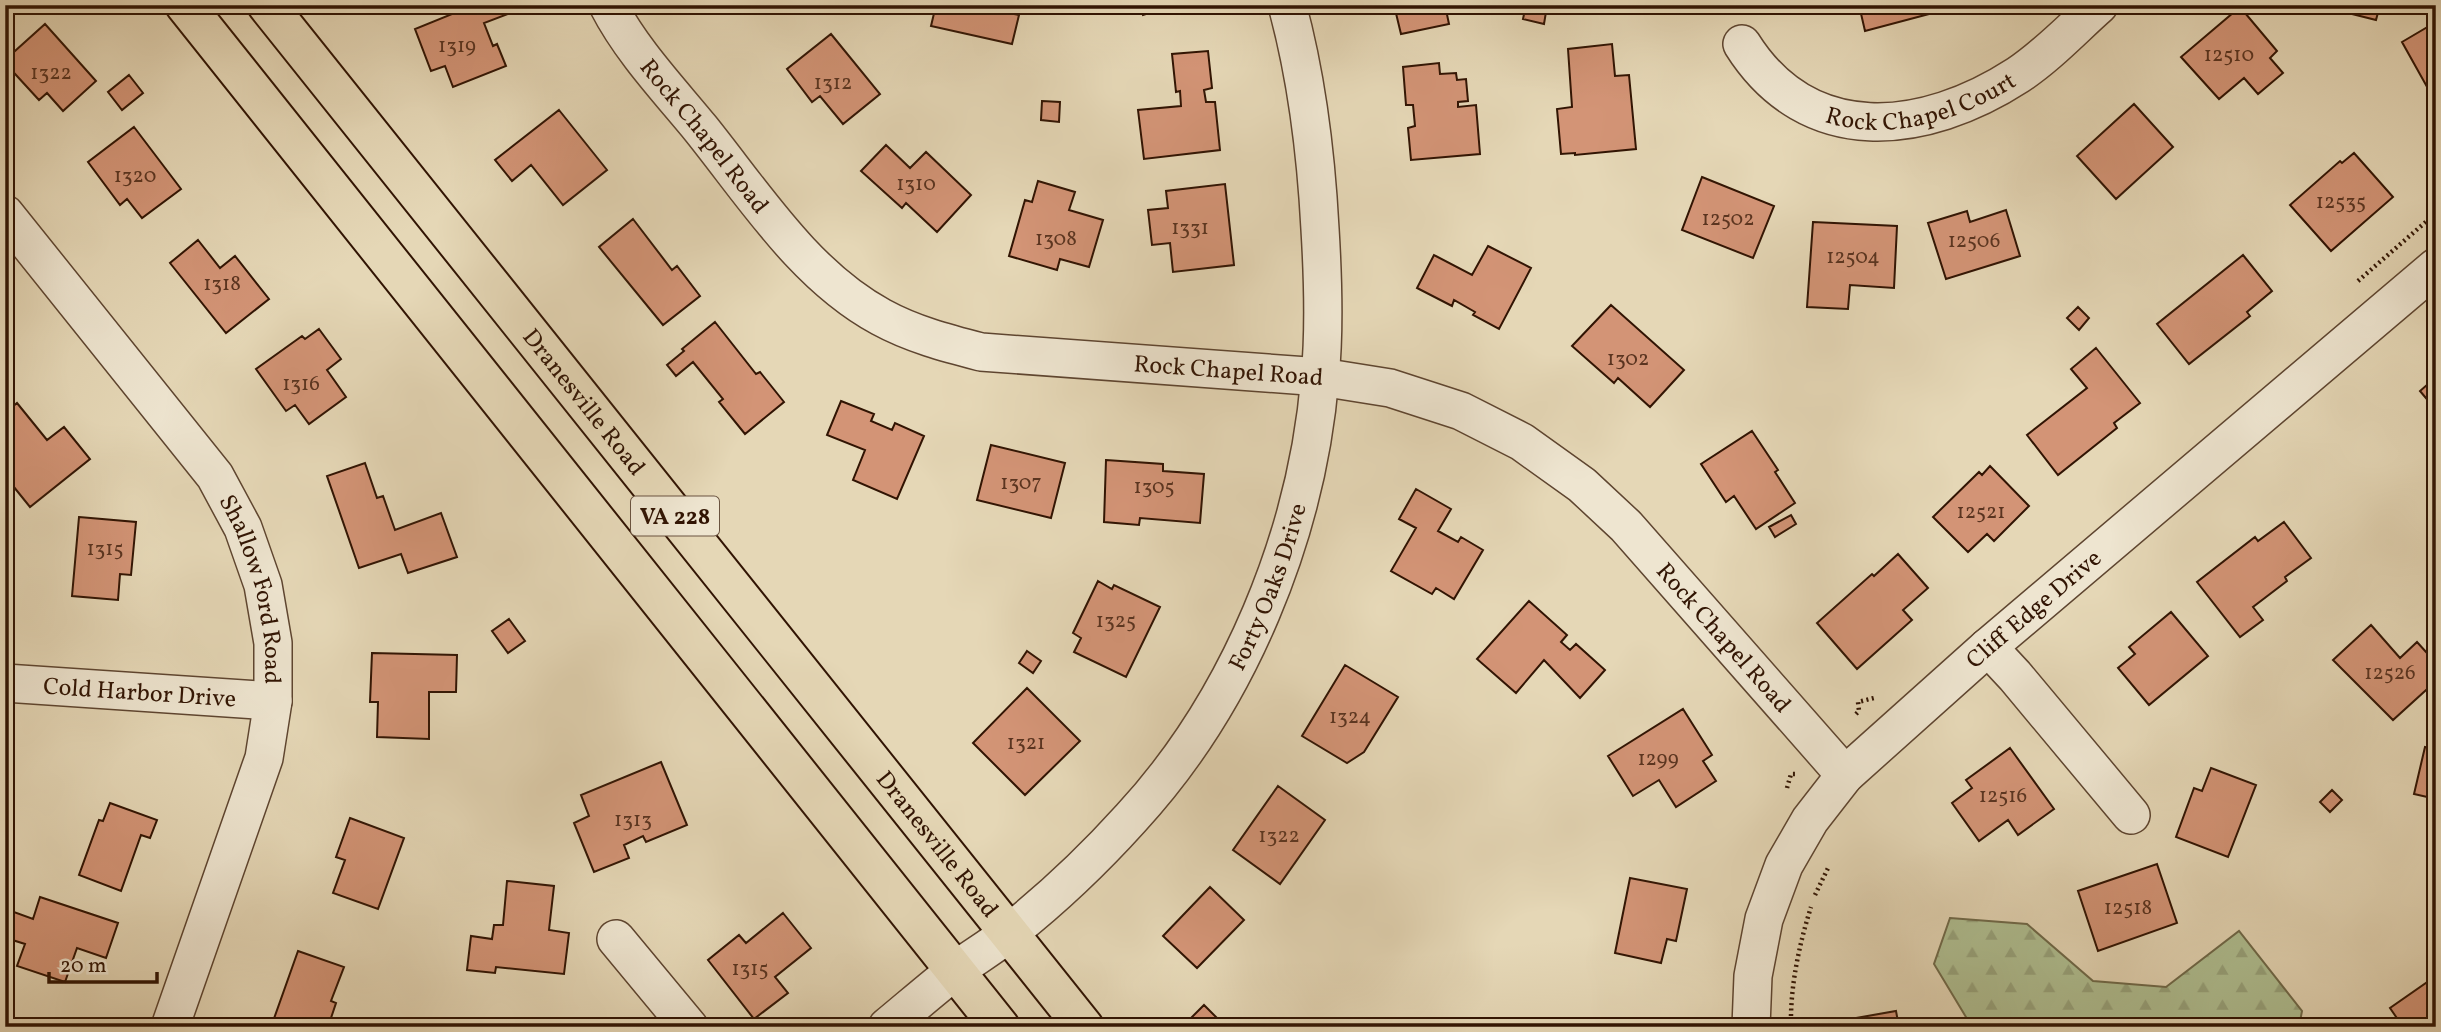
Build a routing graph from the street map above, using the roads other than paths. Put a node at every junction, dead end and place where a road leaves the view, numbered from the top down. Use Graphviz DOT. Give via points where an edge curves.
graph roads {
  1 [pos="185,5"];
  2 [pos="267,5"];
  3 [pos="608,5"];
  4 [pos="1287,5"];
  5 [pos="2099,5"];
  6 [pos="1742,44"];
  7 [pos="5,214"];
  8 [pos="2436,267"];
  9 [pos="1321,377"];
  10 [pos="1988,648"];
  11 [pos="5,682"];
  12 [pos="273,701"];
  13 [pos="1844,775"];
  14 [pos="2131,815"];
  15 [pos="1009,933"];
  16 [pos="616,939"];
  17 [pos="955,971"];
  18 [pos="170,1027"];
  19 [pos="690,1027"];
  20 [pos="887,1027"];
  21 [pos="1000,1027"];
  22 [pos="1084,1027"];
  23 [pos="1751,1027"];
  1 -- 17 [label="main road, VA 228"];
  2 -- 15 [label="main road, Dranesville Road / VA 228"];
  3 -- 9 [label="street, Rock Chapel Road" via="648,64 803,256 880,317 930,339 981,352"];
  4 -- 9 [label="street, Forty Oaks Drive" via="1317,174 1324,297"];
  5 -- 6 [label="street, Rock Chapel Court" via="2021,73 1982,97 1936,114 1887,122 1851,121 1815,111 1781,90"];
  7 -- 12 [label="street, Shallow Ford Road" via="215,476 243,528 263,585 273,643"];
  8 -- 10 [label="street, Cliff Edge Drive"];
  9 -- 13 [label="street, Rock Chapel Road" via="1390,388 1461,411 1522,442 1582,485 1626,526"];
  9 -- 15 [label="street, Forty Oaks Drive" via="1311,448 1292,527 1267,600 1230,678 1186,749 1133,816 1076,875"];
  10 -- 13 [label="street, Cliff Edge Drive"];
  10 -- 14 [label="street"];
  11 -- 12 [label="street, Cold Harbor Drive"];
  12 -- 18 [label="street, Shallow Ford Road" via="257,783"];
  13 -- 23 [label="street, Cliff Edge Drive" via="1784,865 1768,908 1753,976"];
  15 -- 17 [label="street, Forty Oaks Drive"];
  15 -- 22 [label="main road, Dranesville Road / VA 228"];
  16 -- 19 [label="street"];
  17 -- 20 [label="street, Forty Oaks Drive"];
  17 -- 21 [label="main road, VA 228"];
}
